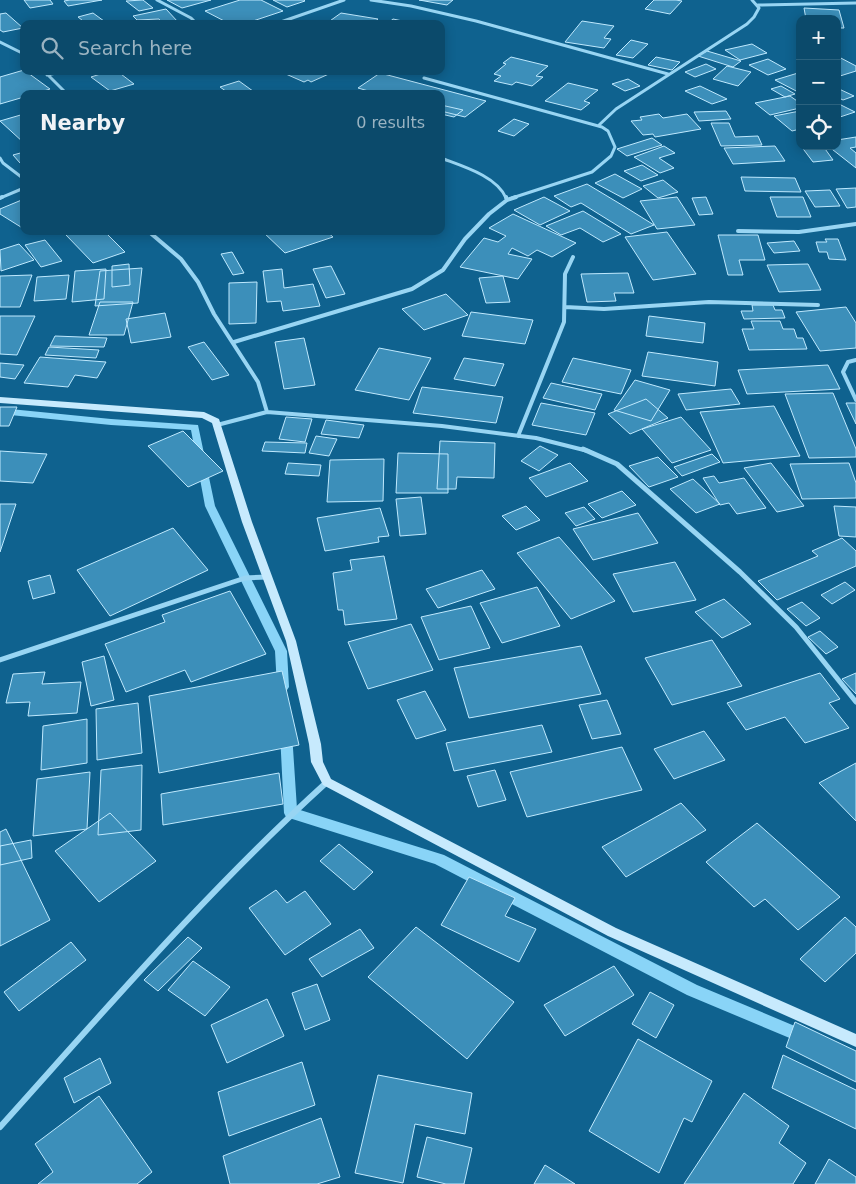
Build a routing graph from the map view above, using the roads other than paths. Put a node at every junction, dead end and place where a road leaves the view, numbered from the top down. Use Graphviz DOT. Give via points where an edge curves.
graph roads {
  1 [pos="157,0"];
  2 [pos="344,0"];
  3 [pos="371,0"];
  4 [pos="752,0"];
  5 [pos="856,3"];
  6 [pos="758,5"];
  7 [pos="193,20"];
  8 [pos="286,20"];
  9 [pos="0,42"];
  10 [pos="20,52"];
  11 [pos="668,74"];
  12 [pos="47,75"];
  13 [pos="424,78"];
  14 [pos="63,90"];
  15 [pos="598,126"];
  16 [pos="0,158"];
  17 [pos="445,160"];
  18 [pos="20,176"];
  19 [pos="20,190"];
  20 [pos="0,198"];
  21 [pos="507,200"];
  22 [pos="856,224"];
  23 [pos="738,231"];
  24 [pos="152,235"];
  25 [pos="573,258"];
  26 [pos="818,305"];
  27 [pos="565,307"];
  28 [pos="234,342"];
  29 [pos="856,360"];
  30 [pos="0,400"];
  31 [pos="856,400"];
  32 [pos="267,412"];
  33 [pos="217,425"];
  34 [pos="518,436"];
  35 [pos="267,577"];
  36 [pos="0,660"];
  37 [pos="856,702"];
  38 [pos="327,782"];
  39 [pos="856,1041"];
  40 [pos="0,1127"];
  1 -- 7 [label="street"];
  2 -- 8 [label="street"];
  3 -- 11 [label="street" via="528,34"];
  4 -- 6 [label="street"];
  5 -- 6 [label="street"];
  6 -- 11 [label="street" via="759,10 750,23"];
  9 -- 10 [label="street"];
  11 -- 15 [label="street" via="615,107"];
  12 -- 14 [label="street"];
  13 -- 15 [label="street"];
  15 -- 21 [label="street" via="608,130 615,147 611,156 592,172"];
  16 -- 18 [label="street"];
  17 -- 21 [label="street" via="493,184 504,192"];
  19 -- 20 [label="street"];
  21 -- 28 [label="street" via="488,214 442,270 412,289"];
  22 -- 23 [label="street" via="799,232"];
  24 -- 28 [label="street" via="181,259"];
  25 -- 27 [label="street" via="565,274"];
  26 -- 27 [label="street" via="709,302 604,309"];
  27 -- 34 [label="street" via="564,322"];
  28 -- 32 [label="street" via="258,382"];
  29 -- 31 [label="street" via="848,362 843,372"];
  30 -- 33 [label="street" via="204,415"];
  32 -- 33 [label="street"];
  32 -- 34 [label="street" via="442,426"];
  33 -- 35 [label="street"];
  34 -- 37 [label="street" via="589,451 617,464 740,572 796,627"];
  35 -- 36 [label="street" via="245,578"];
  35 -- 38 [label="street" via="291,641 317,762"];
  38 -- 39 [label="street" via="612,932"];
  38 -- 40 [label="street" via="206,897"];
}
